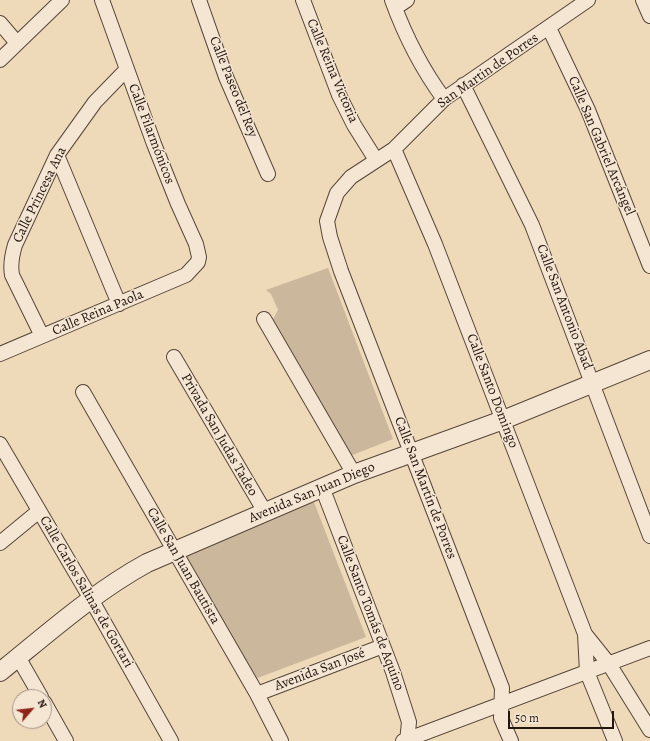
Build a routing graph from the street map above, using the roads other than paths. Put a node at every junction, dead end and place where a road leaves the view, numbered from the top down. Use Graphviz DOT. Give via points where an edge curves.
graph roads {
  1 [pos="62,0"];
  2 [pos="102,0"];
  3 [pos="199,0"];
  4 [pos="303,0"];
  5 [pos="407,0"];
  6 [pos="588,0"];
  7 [pos="643,0"];
  8 [pos="394,4"];
  9 [pos="650,16"];
  10 [pos="0,23"];
  11 [pos="549,28"];
  12 [pos="17,44"];
  13 [pos="0,60"];
  14 [pos="127,69"];
  15 [pos="463,85"];
  16 [pos="444,99"];
  17 [pos="394,149"];
  18 [pos="57,155"];
  19 [pos="376,160"];
  20 [pos="268,174"];
  21 [pos="330,237"];
  22 [pos="650,266"];
  23 [pos="194,267"];
  24 [pos="119,304"];
  25 [pos="264,319"];
  26 [pos="42,336"];
  27 [pos="0,354"];
  28 [pos="174,357"];
  29 [pos="650,360"];
  30 [pos="593,384"];
  31 [pos="83,392"];
  32 [pos="503,420"];
  33 [pos="0,444"];
  34 [pos="412,453"];
  35 [pos="354,474"];
  36 [pos="322,487"];
  37 [pos="39,511"];
  38 [pos="265,512"];
  39 [pos="650,536"];
  40 [pos="0,544"];
  41 [pos="175,551"];
  42 [pos="91,599"];
  43 [pos="585,634"];
  44 [pos="383,646"];
  45 [pos="650,648"];
  46 [pos="18,657"];
  47 [pos="609,664"];
  48 [pos="0,672"];
  49 [pos="587,672"];
  50 [pos="36,689"];
  51 [pos="257,694"];
  52 [pos="502,703"];
  53 [pos="52,716"];
  54 [pos="650,730"];
  55 [pos="66,741"];
  56 [pos="171,741"];
  57 [pos="281,741"];
  58 [pos="406,741"];
  59 [pos="511,741"];
  60 [pos="614,741"];
  1 -- 12 [label="street"];
  2 -- 14 [label="street, Calle Filarmónicos"];
  3 -- 20 [label="street, Calle Paseo del Rey" via="226,77"];
  4 -- 19 [label="street, Calle Reina Victoria" via="339,95"];
  5 -- 8 [label="street"];
  6 -- 11 [label="street, San Martin de Porres"];
  7 -- 9 [label="street"];
  8 -- 16 [label="street" via="418,59"];
  10 -- 12 [label="street"];
  11 -- 15 [label="street, San Martin de Porres"];
  11 -- 22 [label="street, Calle San Gabriel Arcángel" via="588,110"];
  12 -- 13 [label="street"];
  14 -- 18 [label="street, Calle Princesa Ana" via="95,102"];
  14 -- 23 [label="street, Calle Filarmónicos" via="178,204 196,244 199,257"];
  15 -- 16 [label="street, San Martin de Porres"];
  15 -- 30 [label="street, Calle San Antonio Abad" via="532,225"];
  16 -- 17 [label="street, San Martin de Porres"];
  17 -- 19 [label="street, San Martin de Porres"];
  17 -- 32 [label="street, Calle Santo Domingo"];
  18 -- 24 [label="street"];
  18 -- 26 [label="street, Calle Princesa Ana" via="15,245 11,266 15,282"];
  19 -- 21 [label="street, San Martin de Porres" via="350,177 337,193 327,220"];
  21 -- 34 [label="street, Calle San Martín de Porres"];
  23 -- 24 [label="street, Calle Reina Paola" via="186,275"];
  24 -- 26 [label="street, Calle Reina Paola"];
  25 -- 35 [label="street"];
  26 -- 27 [label="street, Calle Reina Paola"];
  28 -- 38 [label="street, Privada San Judas Tadeo"];
  29 -- 30 [label="street, Avenida San Juan Diego"];
  30 -- 32 [label="street, Avenida San Juan Diego"];
  30 -- 39 [label="street, Calle San Antonio Abad"];
  31 -- 41 [label="street, Calle San Juan Bautista"];
  32 -- 34 [label="street, Avenida San Juan Diego"];
  32 -- 43 [label="street, Calle Santo Domingo"];
  33 -- 37 [label="street, Calle Carlos Salinas de Gortari"];
  34 -- 35 [label="street, Avenida San Juan Diego"];
  34 -- 52 [label="street, Calle San Martín de Porres" via="502,688"];
  35 -- 36 [label="street, Avenida San Juan Diego"];
  36 -- 38 [label="street, Avenida San Juan Diego"];
  36 -- 44 [label="street, Calle Santo Tomás de Aquino"];
  37 -- 40 [label="street"];
  37 -- 42 [label="street, Calle Carlos Salinas de Gortari"];
  38 -- 41 [label="street, Avenida San Juan Diego"];
  41 -- 42 [label="street, Avenida San Juan Diego" via="147,562"];
  41 -- 51 [label="street, Calle San Juan Bautista"];
  42 -- 46 [label="street, Avenida San Juan Diego"];
  42 -- 56 [label="street, Calle Carlos Salinas de Gortari"];
  43 -- 47 [label="street, Calle Santo Domingo"];
  43 -- 49 [label="street, Calle Santo Domingo"];
  44 -- 51 [label="street, Avenida San José"];
  44 -- 58 [label="street, Calle Santo Tomás de Aquino" via="409,722"];
  45 -- 47 [label="street"];
  46 -- 48 [label="street, Avenida San Juan Diego"];
  46 -- 50 [label="street"];
  47 -- 49 [label="street"];
  47 -- 54 [label="street, Calle Santo Domingo"];
  49 -- 52 [label="street"];
  49 -- 60 [label="street, Calle Santo Domingo"];
  51 -- 57 [label="street, Calle San Juan Bautista"];
  52 -- 58 [label="street"];
  52 -- 59 [label="street, Calle San Martín de Porres" via="501,718"];
  53 -- 55 [label="street"];
}
